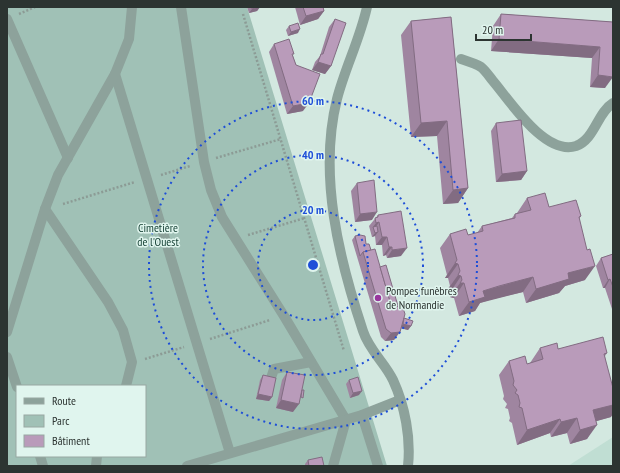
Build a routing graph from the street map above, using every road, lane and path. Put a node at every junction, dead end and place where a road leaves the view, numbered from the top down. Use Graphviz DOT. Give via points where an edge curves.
graph roads {
  1 [pos="132,7"];
  2 [pos="181,7"];
  3 [pos="367,7"];
  4 [pos="243,14"];
  5 [pos="7,19"];
  6 [pos="461,58"];
  7 [pos="115,74"];
  8 [pos="613,103"];
  9 [pos="281,139"];
  10 [pos="68,158"];
  11 [pos="204,162"];
  12 [pos="147,179"];
  13 [pos="45,209"];
  14 [pos="305,218"];
  15 [pos="234,239"];
  16 [pos="7,332"];
  17 [pos="344,351"];
  18 [pos="7,357"];
  19 [pos="311,362"];
  20 [pos="271,378"];
  21 [pos="16,385"];
  22 [pos="126,385"];
  23 [pos="400,400"];
  24 [pos="362,415"];
  25 [pos="346,420"];
  26 [pos="230,454"];
  27 [pos="187,466"];
  28 [pos="333,466"];
  29 [pos="378,466"];
  30 [pos="408,466"];
  1 -- 7 [label="street" via="128,39"];
  2 -- 11 [label="street"];
  3 -- 23 [label="street" via="337,99 331,134 331,200 337,240 363,333 393,380"];
  4 -- 9 [label="path"];
  5 -- 10 [label="street"];
  6 -- 8 [label="street" via="481,67 535,130 550,143 563,147 575,146 585,140 595,128 605,108"];
  7 -- 10 [label="street"];
  7 -- 12 [label="street"];
  9 -- 11 [label="path"];
  9 -- 14 [label="path"];
  10 -- 13 [label="street" via="58,175"];
  11 -- 12 [label="path"];
  11 -- 15 [label="street" via="211,190"];
  12 -- 13 [label="path"];
  12 -- 26 [label="street"];
  13 -- 16 [label="street"];
  13 -- 22 [label="street" via="108,302 123,330 132,362"];
  14 -- 15 [label="path"];
  14 -- 17 [label="path"];
  15 -- 19 [label="street"];
  18 -- 21 [label="street"];
  19 -- 20 [label="street" via="274,369"];
  19 -- 25 [label="street"];
  23 -- 24 [label="street"];
  23 -- 30 [label="street" via="407,428"];
  24 -- 25 [label="street"];
  24 -- 29 [label="street"];
  25 -- 26 [label="street"];
  25 -- 28 [label="street"];
  26 -- 27 [label="street"];
}
